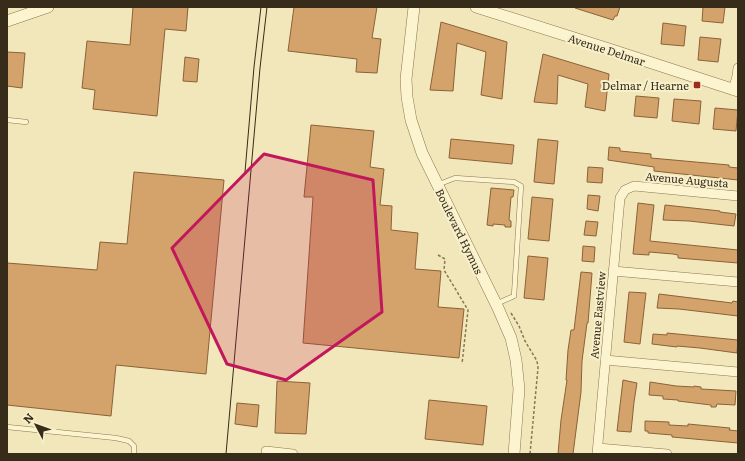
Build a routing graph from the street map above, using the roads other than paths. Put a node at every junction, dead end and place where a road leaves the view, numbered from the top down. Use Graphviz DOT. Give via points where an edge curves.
graph roads {
  1 [pos="48,7"];
  2 [pos="414,7"];
  3 [pos="476,7"];
  4 [pos="7,21"];
  5 [pos="738,68"];
  6 [pos="736,90"];
  7 [pos="7,120"];
  8 [pos="26,122"];
  9 [pos="437,185"];
  10 [pos="634,186"];
  11 [pos="738,196"];
  12 [pos="613,271"];
  13 [pos="738,282"];
  14 [pos="496,304"];
  15 [pos="605,360"];
  16 [pos="738,372"];
  17 [pos="7,427"];
  18 [pos="266,451"];
  19 [pos="598,451"];
  20 [pos="134,454"];
  21 [pos="293,454"];
  22 [pos="514,454"];
  23 [pos="667,454"];
  1 -- 4 [label="street"];
  2 -- 9 [label="street, Boulevard Hymus" via="406,71 407,103 416,140"];
  3 -- 6 [label="street, Avenue Delmar"];
  5 -- 6 [label="street"];
  7 -- 8 [label="lane"];
  9 -- 14 [label="street, Boulevard Hymus"];
  9 -- 14 [label="lane" via="455,178 514,182 521,186 514,296"];
  10 -- 11 [label="street, Avenue Augusta"];
  10 -- 12 [label="street, Avenue Eastview" via="626,190 620,198"];
  12 -- 13 [label="street"];
  12 -- 15 [label="street, Avenue Eastview"];
  14 -- 22 [label="street, Boulevard Hymus" via="509,332 518,368 519,396"];
  15 -- 16 [label="street"];
  15 -- 19 [label="street, Avenue Eastview"];
  17 -- 20 [label="lane" via="129,440 134,446"];
  18 -- 21 [label="street"];
  19 -- 23 [label="street"];
}
